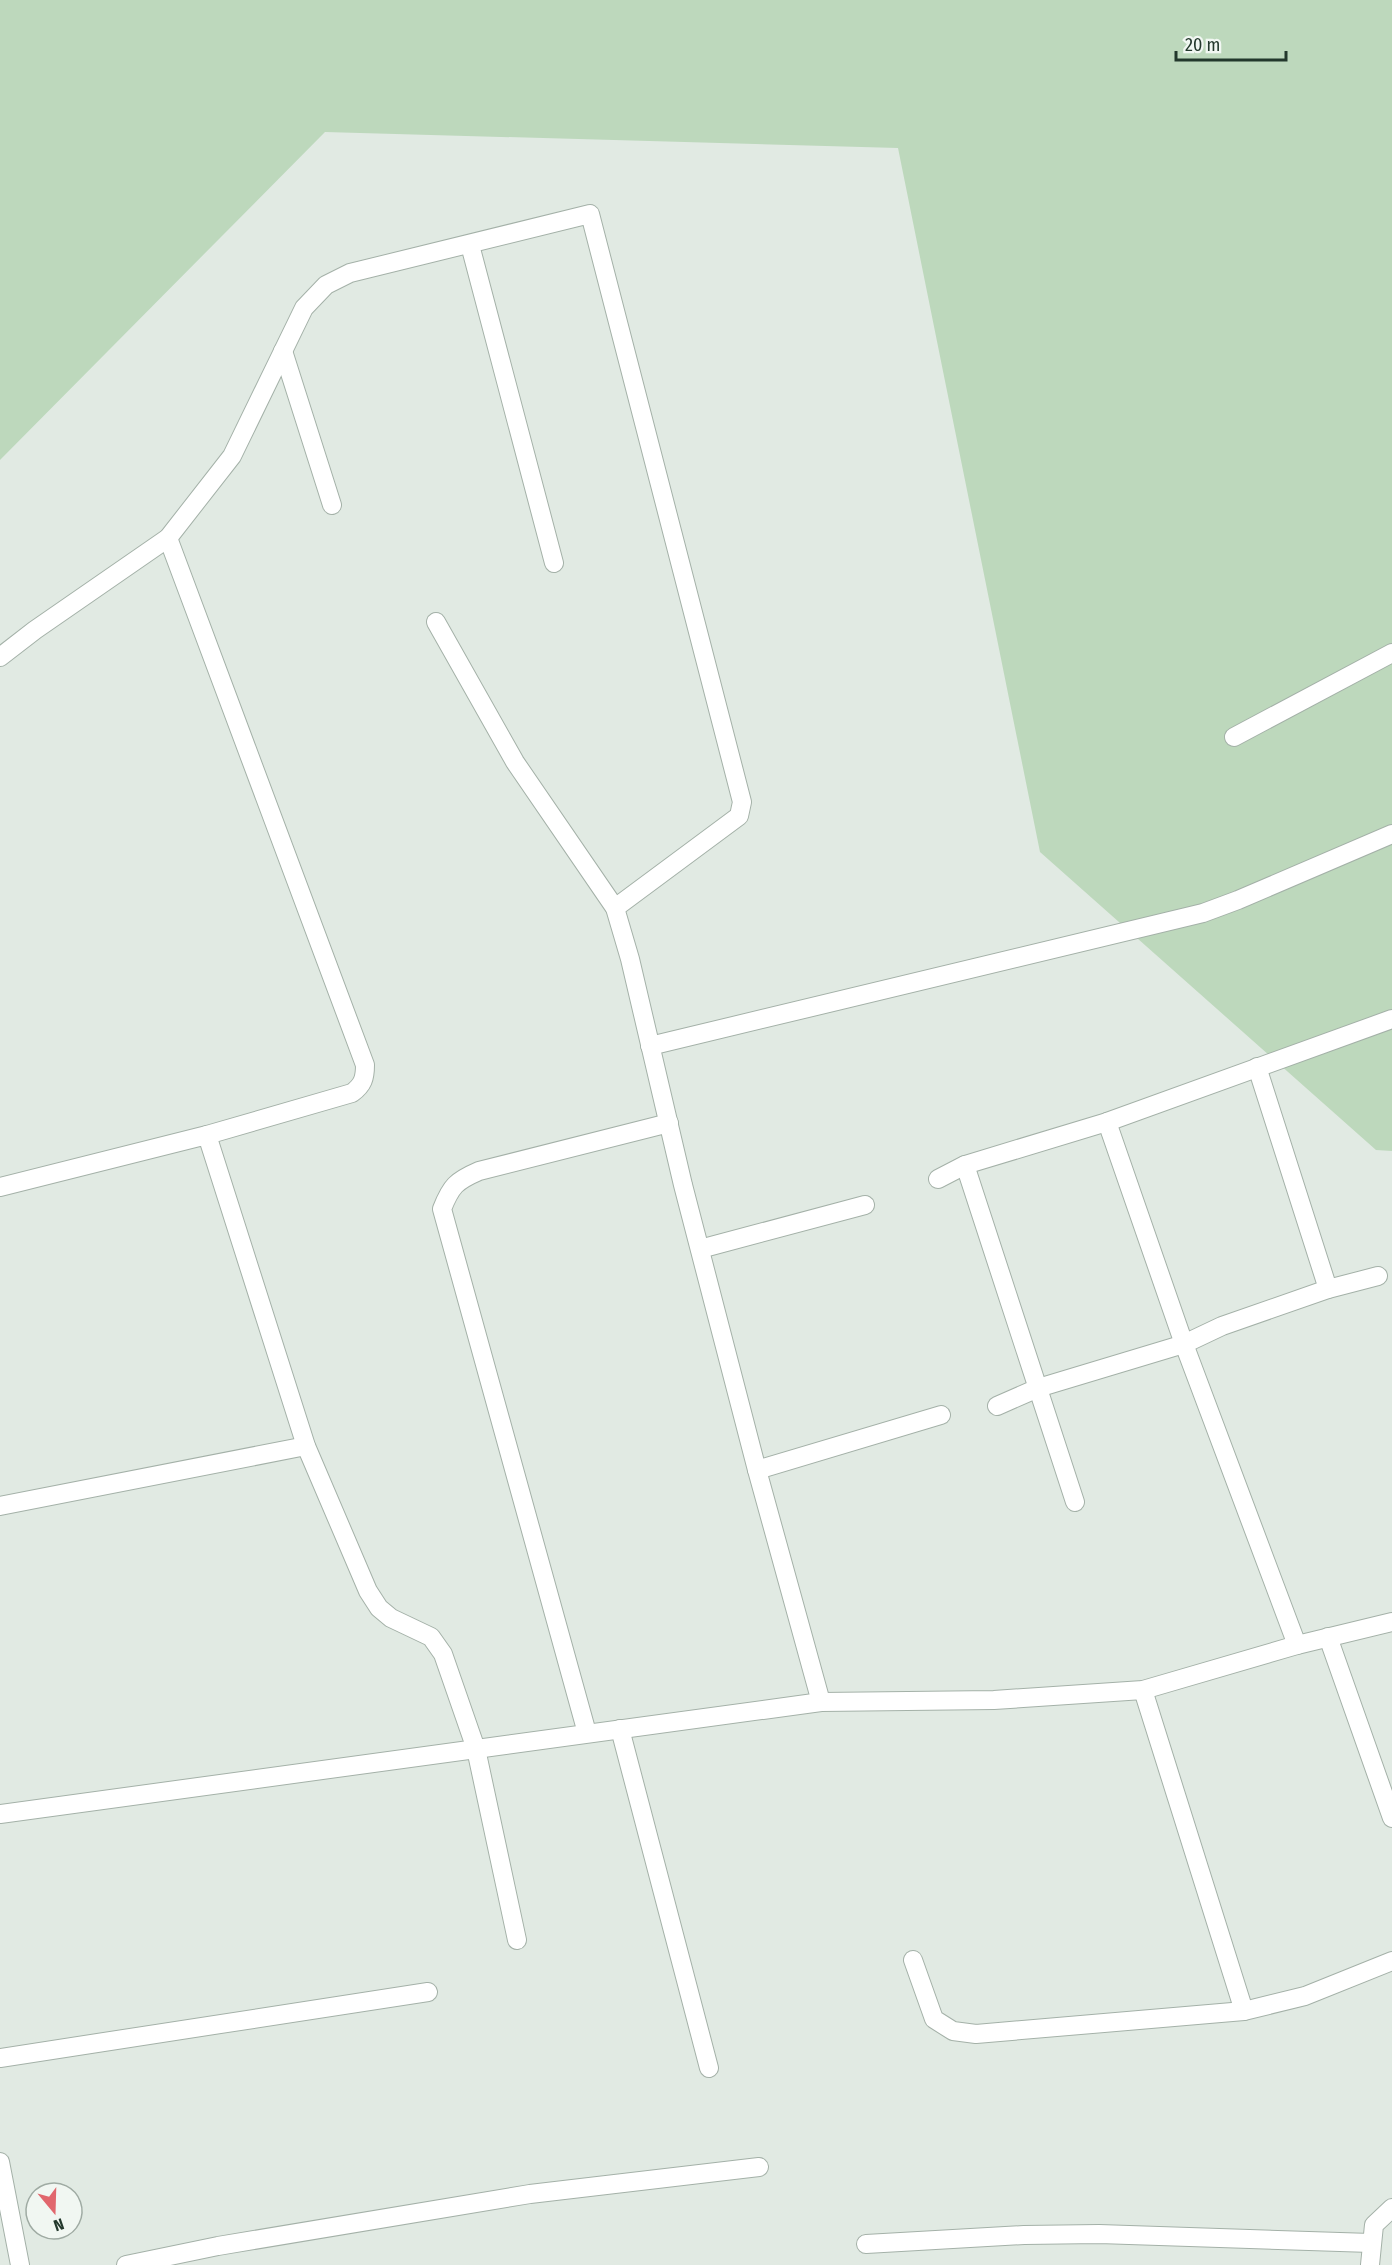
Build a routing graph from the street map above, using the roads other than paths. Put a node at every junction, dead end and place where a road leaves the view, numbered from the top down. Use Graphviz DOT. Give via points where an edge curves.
graph roads {
  1 [pos="470,245"];
  2 [pos="284,351"];
  3 [pos="332,505"];
  4 [pos="168,538"];
  5 [pos="554,563"];
  6 [pos="436,622"];
  7 [pos="1392,653"];
  8 [pos="0,657"];
  9 [pos="1234,737"];
  10 [pos="1392,834"];
  11 [pos="615,908"];
  12 [pos="1392,1019"];
  13 [pos="650,1046"];
  14 [pos="1257,1067"];
  15 [pos="1107,1122"];
  16 [pos="669,1123"];
  17 [pos="207,1135"];
  18 [pos="965,1165"];
  19 [pos="938,1179"];
  20 [pos="0,1187"];
  21 [pos="865,1205"];
  22 [pos="700,1249"];
  23 [pos="1378,1276"];
  24 [pos="1328,1289"];
  25 [pos="1184,1344"];
  26 [pos="1038,1388"];
  27 [pos="997,1406"];
  28 [pos="941,1415"];
  29 [pos="306,1446"];
  30 [pos="757,1470"];
  31 [pos="1075,1502"];
  32 [pos="0,1506"];
  33 [pos="1392,1622"];
  34 [pos="1328,1637"];
  35 [pos="1297,1645"];
  36 [pos="1143,1690"];
  37 [pos="821,1702"];
  38 [pos="620,1729"];
  39 [pos="587,1733"];
  40 [pos="476,1749"];
  41 [pos="0,1814"];
  42 [pos="1392,1818"];
  43 [pos="517,1940"];
  44 [pos="913,1960"];
  45 [pos="1392,1961"];
  46 [pos="428,1992"];
  47 [pos="1244,2011"];
  48 [pos="0,2058"];
  49 [pos="710,2068"];
  50 [pos="0,2162"];
  51 [pos="759,2167"];
  52 [pos="1392,2208"];
  53 [pos="1371,2243"];
  54 [pos="866,2244"];
  55 [pos="20,2265"];
  56 [pos="126,2265"];
  57 [pos="1370,2265"];
  1 -- 2 [label="street" via="350,273 326,285 304,308"];
  1 -- 5 [label="street"];
  1 -- 11 [label="street" via="590,214 742,802 739,816"];
  2 -- 3 [label="street"];
  2 -- 4 [label="street" via="232,456"];
  4 -- 8 [label="street"];
  4 -- 17 [label="street" via="365,1065 361,1087 352,1094"];
  6 -- 11 [label="street" via="515,762"];
  7 -- 9 [label="street"];
  10 -- 13 [label="street" via="1203,913"];
  11 -- 13 [label="street"];
  12 -- 14 [label="street"];
  13 -- 16 [label="street"];
  14 -- 15 [label="street"];
  14 -- 24 [label="street"];
  15 -- 18 [label="street"];
  15 -- 25 [label="street"];
  16 -- 22 [label="street"];
  16 -- 39 [label="street" via="479,1171 449,1190 442,1209"];
  17 -- 20 [label="street"];
  17 -- 29 [label="street"];
  18 -- 19 [label="street"];
  18 -- 26 [label="street"];
  21 -- 22 [label="street"];
  22 -- 30 [label="street"];
  23 -- 24 [label="street"];
  24 -- 25 [label="street" via="1222,1326"];
  25 -- 26 [label="street"];
  25 -- 35 [label="street"];
  26 -- 27 [label="street"];
  26 -- 31 [label="street"];
  28 -- 30 [label="street"];
  29 -- 32 [label="street"];
  29 -- 40 [label="street" via="368,1591 379,1608 431,1637 443,1654"];
  30 -- 37 [label="street"];
  33 -- 34 [label="street"];
  34 -- 35 [label="street"];
  34 -- 42 [label="street"];
  35 -- 36 [label="street"];
  36 -- 37 [label="street" via="994,1700"];
  36 -- 47 [label="street"];
  37 -- 38 [label="street"];
  38 -- 39 [label="street"];
  38 -- 49 [label="street"];
  39 -- 40 [label="street"];
  40 -- 41 [label="street"];
  40 -- 43 [label="street"];
  44 -- 47 [label="street" via="934,2019 953,2031 976,2034"];
  45 -- 47 [label="street" via="1305,1996"];
  46 -- 48 [label="street"];
  50 -- 55 [label="street"];
  51 -- 56 [label="street" via="530,2194"];
  52 -- 53 [label="street" via="1374,2225"];
  53 -- 54 [label="street" via="1099,2234"];
  53 -- 57 [label="street"];
}
